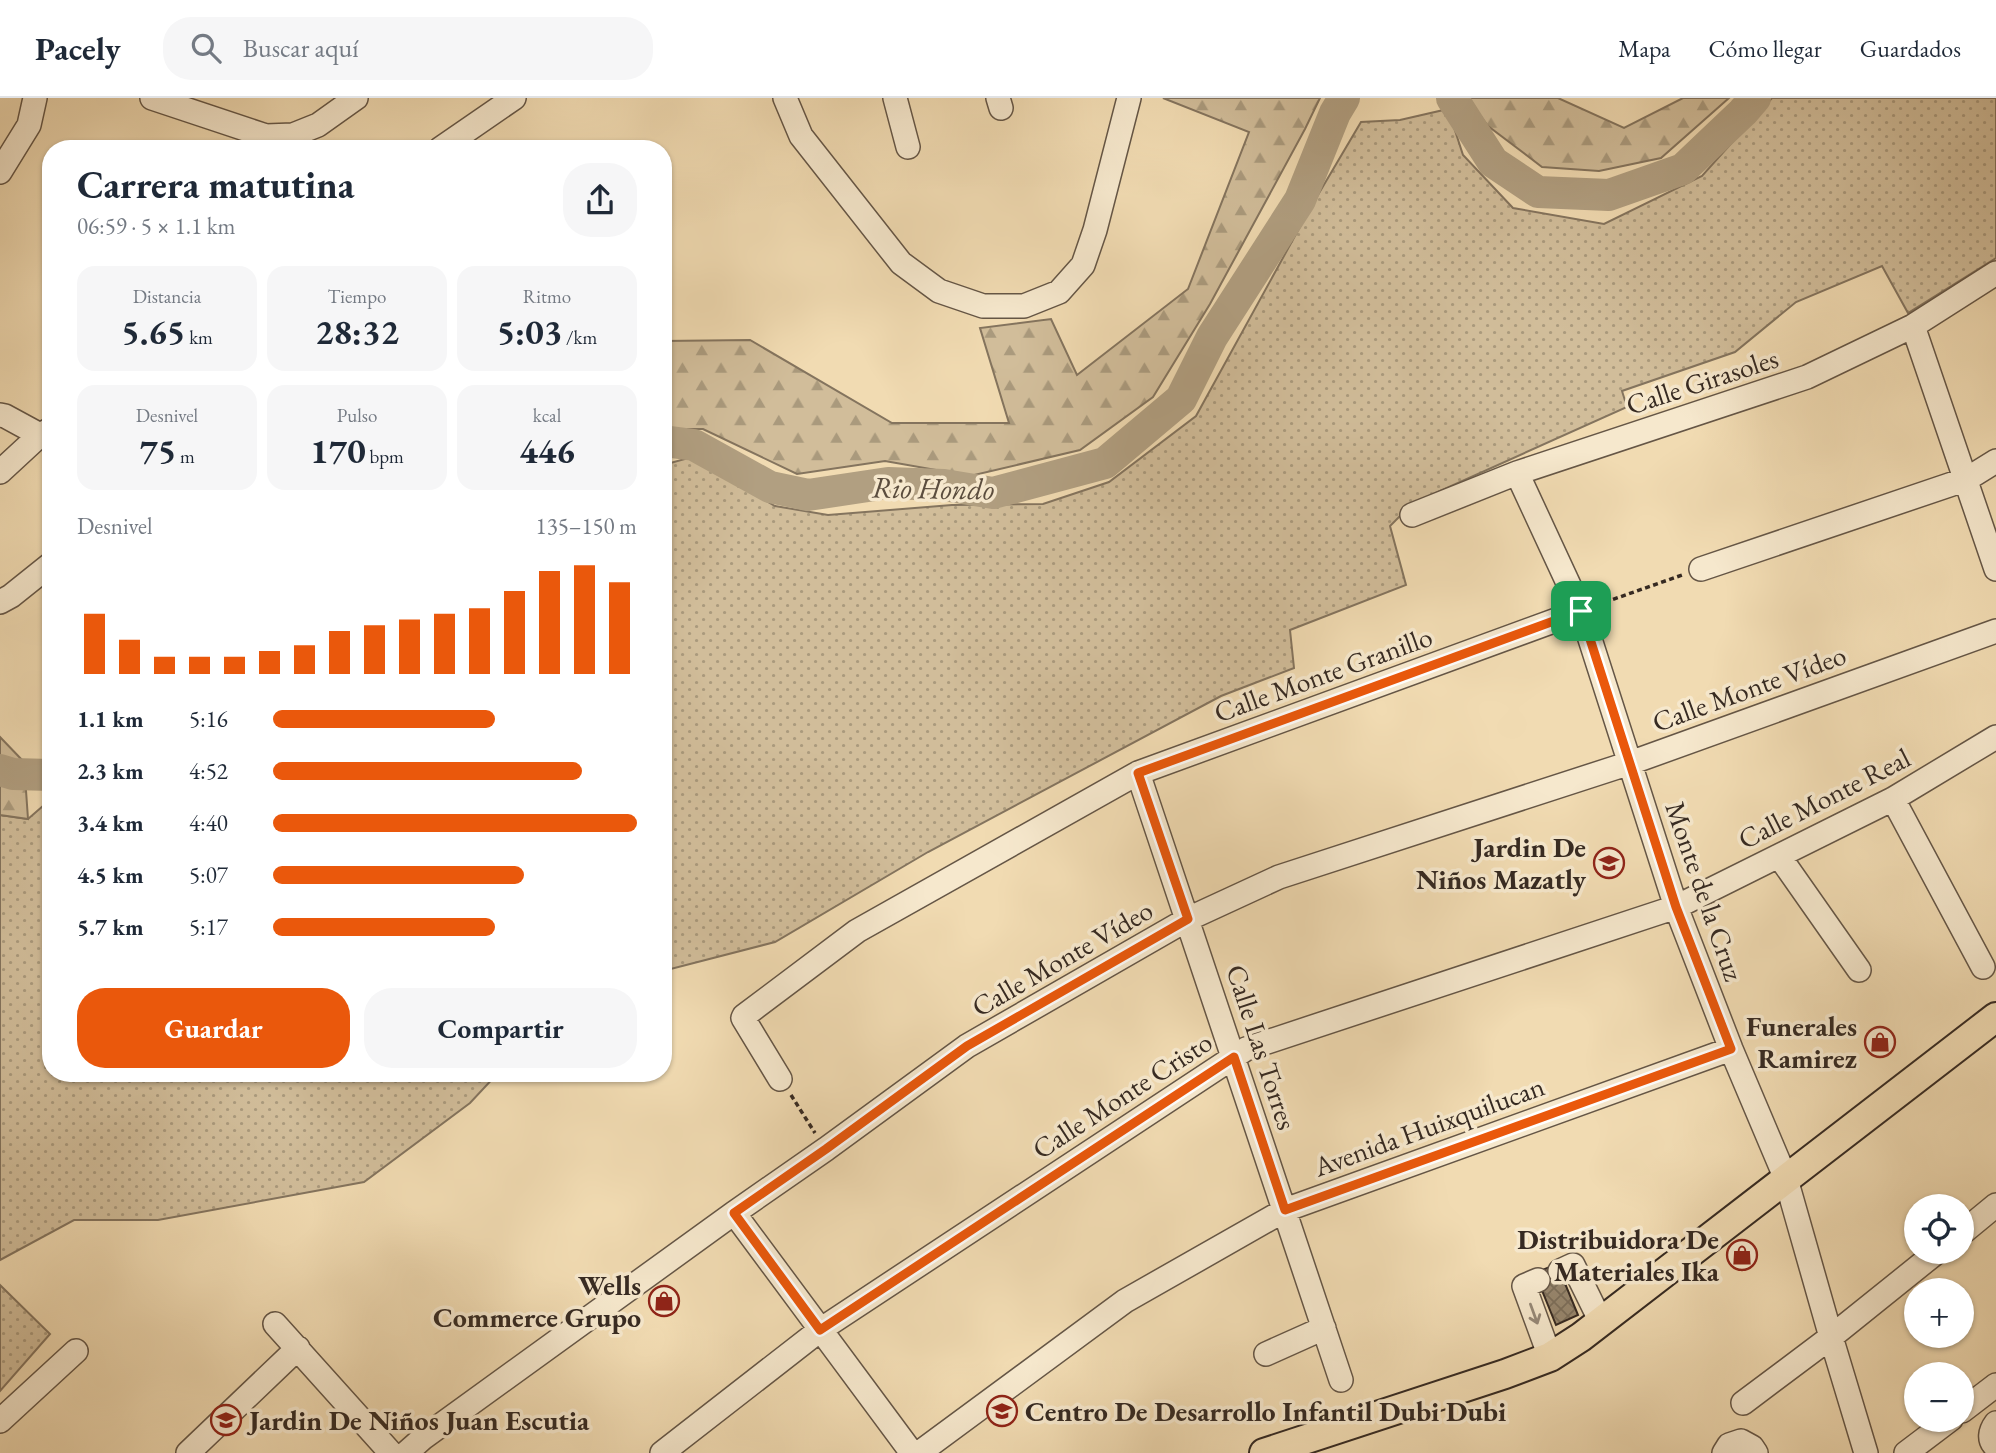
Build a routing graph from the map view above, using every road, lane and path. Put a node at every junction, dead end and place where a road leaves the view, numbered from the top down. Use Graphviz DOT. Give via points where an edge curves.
graph roads {
  1 [pos="35,98"];
  2 [pos="152,98"];
  3 [pos="356,98"];
  4 [pos="514,98"];
  5 [pos="785,98"];
  6 [pos="895,98"];
  7 [pos="1129,98"];
  8 [pos="453,140"];
  9 [pos="908,147"];
  10 [pos="0,172"];
  11 [pos="1996,273"];
  12 [pos="1913,326"];
  13 [pos="0,415"];
  14 [pos="42,430"];
  15 [pos="42,435"];
  16 [pos="1996,461"];
  17 [pos="0,472"];
  18 [pos="1517,473"];
  19 [pos="1967,479"];
  20 [pos="1412,515"];
  21 [pos="1701,569"];
  22 [pos="1996,569"];
  23 [pos="42,571"];
  24 [pos="0,602"];
  25 [pos="1581,611"];
  26 [pos="1996,631"];
  27 [pos="1996,737"];
  28 [pos="1630,763"];
  29 [pos="1138,773"];
  30 [pos="1893,799"];
  31 [pos="1779,856"];
  32 [pos="1676,907"];
  33 [pos="1188,919"];
  34 [pos="1983,967"];
  35 [pos="1859,970"];
  36 [pos="1996,1017"];
  37 [pos="1731,1049"];
  38 [pos="1234,1057"];
  39 [pos="780,1079"];
  40 [pos="826,1149"];
  41 [pos="1786,1179"];
  42 [pos="1996,1205"];
  43 [pos="1285,1210"];
  44 [pos="734,1213"];
  45 [pos="1974,1223"];
  46 [pos="1922,1264"];
  47 [pos="1560,1270"];
  48 [pos="1538,1280"];
  49 [pos="1601,1322"];
  50 [pos="275,1324"];
  51 [pos="1324,1328"];
  52 [pos="820,1330"];
  53 [pos="1831,1337"];
  54 [pos="298,1348"];
  55 [pos="76,1351"];
  56 [pos="1266,1354"];
  57 [pos="1550,1357"];
  58 [pos="1341,1380"];
  59 [pos="1996,1385"];
  60 [pos="1974,1402"];
  61 [pos="1743,1403"];
  62 [pos="0,1421"];
  63 [pos="1996,1423"];
  64 [pos="1934,1432"];
  65 [pos="1996,1447"];
  66 [pos="1720,1452"];
  67 [pos="188,1453"];
  68 [pos="391,1453"];
  69 [pos="406,1453"];
  70 [pos="662,1453"];
  71 [pos="912,1453"];
  72 [pos="919,1453"];
  73 [pos="1264,1453"];
  74 [pos="1756,1453"];
  75 [pos="1867,1453"];
  76 [pos="1906,1453"];
  1 -- 10 [label="street" via="29,125"];
  2 -- 3 [label="street" via="266,135 293,135 318,125"];
  4 -- 8 [label="street"];
  5 -- 7 [label="street" via="801,136 901,263 939,291 983,306 1024,306 1059,292 1083,265"];
  6 -- 9 [label="street"];
  11 -- 12 [label="street, Calle Girasoles"];
  12 -- 18 [label="street, Calle Girasoles" via="1807,377"];
  12 -- 19 [label="street"];
  13 -- 14 [label="street"];
  15 -- 17 [label="street"];
  16 -- 19 [label="street"];
  18 -- 20 [label="street, Calle Girasoles"];
  18 -- 25 [label="street, Monte de la Cruz"];
  19 -- 21 [label="street"];
  19 -- 22 [label="street"];
  21 -- 25 [label="path"];
  23 -- 24 [label="street"];
  25 -- 28 [label="street, Monte de la Cruz"];
  25 -- 29 [label="street, Calle Monte Granillo"];
  26 -- 28 [label="street, Calle Monte Vídeo"];
  27 -- 30 [label="street, Calle Monte Real"];
  28 -- 32 [label="street, Monte de la Cruz"];
  28 -- 33 [label="street, Calle Monte Vídeo" via="1279,877"];
  29 -- 33 [label="street, Calle Las Torres"];
  29 -- 39 [label="street, Calle Monte Granillo" via="857,932 744,1016"];
  30 -- 31 [label="street, Calle Monte Real"];
  30 -- 34 [label="street"];
  31 -- 32 [label="street, Calle Monte Real"];
  31 -- 35 [label="street"];
  32 -- 37 [label="street, Monte de la Cruz"];
  32 -- 38 [label="street, Calle Monte Cristo" via="1246,1049"];
  33 -- 38 [label="street, Calle Las Torres"];
  33 -- 40 [label="street, Calle Monte Vídeo" via="967,1046"];
  36 -- 41 [label="main road"];
  37 -- 41 [label="street, Monte de la Cruz"];
  37 -- 43 [label="street, Avenida Huixquilucan"];
  38 -- 43 [label="street, Calle Las Torres"];
  38 -- 52 [label="street, Calle Monte Cristo"];
  39 -- 40 [label="path"];
  40 -- 44 [label="street, Calle Monte Vídeo"];
  41 -- 49 [label="main road"];
  41 -- 53 [label="street, Monte de la Cruz"];
  42 -- 45 [label="street"];
  43 -- 51 [label="street, Calle Las Torres"];
  43 -- 72 [label="street, Avenida Huixquilucan" via="1125,1301"];
  44 -- 52 [label="street"];
  44 -- 69 [label="street, Calle Monte Vídeo"];
  46 -- 53 [label="street"];
  47 -- 49 [label="street" via="1573,1265"];
  48 -- 57 [label="street, one-way" via="1524,1286"];
  49 -- 57 [label="main road"];
  50 -- 54 [label="street"];
  51 -- 56 [label="street"];
  51 -- 58 [label="street, Calle Las Torres"];
  52 -- 70 [label="street, Calle Monte Cristo"];
  52 -- 71 [label="street"];
  53 -- 61 [label="street"];
  53 -- 75 [label="street, Monte de la Cruz"];
  54 -- 67 [label="street"];
  54 -- 68 [label="street"];
  55 -- 62 [label="street"];
  57 -- 73 [label="main road"];
  59 -- 60 [label="street"];
  63 -- 65 [label="street" via="1990,1433"];
  64 -- 76 [label="street"];
  66 -- 74 [label="street" via="1741,1441"];
}
